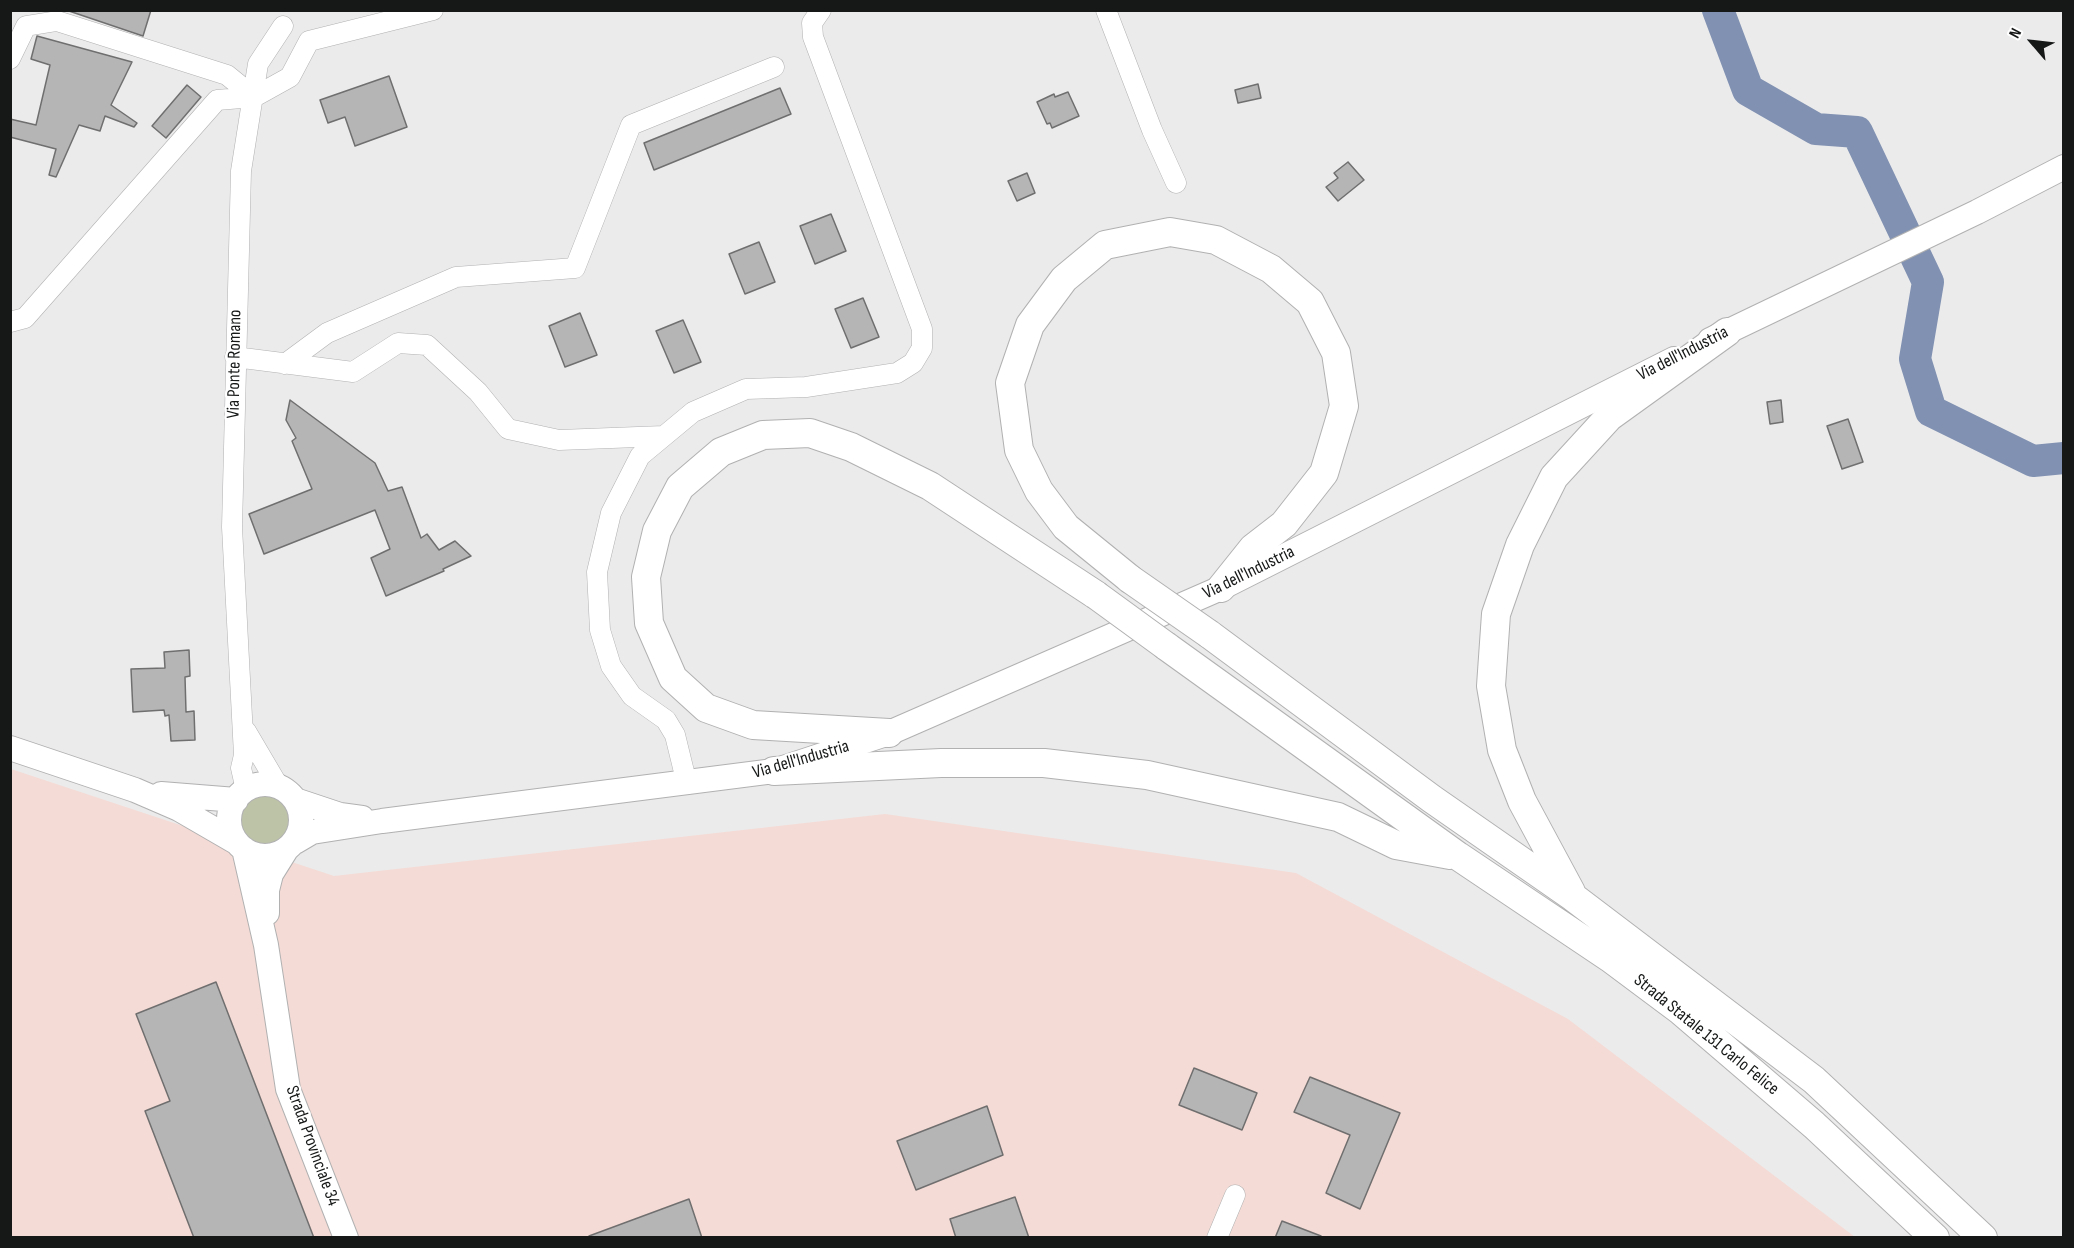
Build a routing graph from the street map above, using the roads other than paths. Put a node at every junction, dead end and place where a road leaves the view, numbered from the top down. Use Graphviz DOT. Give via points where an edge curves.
graph roads {
  1 [pos="434,10"];
  2 [pos="821,10"];
  3 [pos="1106,10"];
  4 [pos="283,26"];
  5 [pos="10,59"];
  6 [pos="774,67"];
  7 [pos="254,97"];
  8 [pos="2064,167"];
  9 [pos="1176,183"];
  10 [pos="10,322"];
  11 [pos="1727,332"];
  12 [pos="235,357"];
  13 [pos="285,364"];
  14 [pos="664,436"];
  15 [pos="1221,588"];
  16 [pos="242,711"];
  17 [pos="888,733"];
  18 [pos="10,748"];
  19 [pos="774,771"];
  20 [pos="687,784"];
  21 [pos="135,790"];
  22 [pos="287,793"];
  23 [pos="241,795"];
  24 [pos="382,821"];
  25 [pos="240,846"];
  26 [pos="290,846"];
  27 [pos="1458,856"];
  28 [pos="1573,897"];
  29 [pos="266,945"];
  30 [pos="1235,1195"];
  31 [pos="346,1238"];
  32 [pos="1217,1238"];
  33 [pos="1935,1238"];
  34 [pos="1983,1238"];
  1 -- 7 [label="street" via="309,41 290,76"];
  2 -- 14 [label="street" via="812,23 813,37 922,329 922,348 913,363 897,373 806,387 746,389 693,412"];
  3 -- 9 [label="street"];
  4 -- 7 [label="street, Via Ponte Romano" via="258,64"];
  5 -- 7 [label="street" via="26,26 57,21 227,75"];
  6 -- 13 [label="street" via="631,125 575,268 456,278 327,333"];
  7 -- 10 [label="street" via="217,100 25,318"];
  7 -- 12 [label="street, Via Ponte Romano" via="241,171"];
  8 -- 11 [label="main road, Via dell'Industria"];
  11 -- 15 [label="main road, Via dell'Industria"];
  11 -- 28 [label="highway" via="1609,417 1554,477 1520,545 1496,614 1491,686 1502,750 1522,801"];
  12 -- 13 [label="street"];
  12 -- 16 [label="street, Via Ponte Romano" via="232,528"];
  13 -- 14 [label="street" via="352,372 398,343 427,345 478,392 508,429 559,440"];
  14 -- 20 [label="street" via="640,456 611,513 597,572 600,630 611,666 632,696 666,720 675,735"];
  15 -- 17 [label="main road, Via dell'Industria"];
  15 -- 28 [label="highway, Strada Statale 131 Carlo Felice, bridge" via="1253,548 1284,524 1324,472 1344,406 1336,353 1310,302 1271,269 1216,240 1170,232 1105,245 1064,279 1030,325 1010,383 1019,450 1039,491 1066,527 1130,579"];
  16 -- 22 [label="street, Via Ponte Romano" via="247,735"];
  16 -- 23 [label="street, Via Ponte Romano"];
  17 -- 19 [label="main road, Via dell'Industria"];
  17 -- 27 [label="highway, Strada Statale 131 Carlo Felice, bridge" via="753,725 706,708 673,678 649,623 646,577 657,531 680,487 721,453 763,435 810,433 851,447 930,486 1096,595"];
  18 -- 21 [label="main road"];
  19 -- 20 [label="main road, Via dell'Industria"];
  19 -- 27 [label="highway" via="1044,763 1147,775 1338,817 1396,845"];
  20 -- 24 [label="main road, Via dell'Industria"];
  21 -- 23 [label="main road" via="179,796"];
  21 -- 25 [label="main road" via="179,809"];
  22 -- 23 [label="main road" via="262,784"];
  22 -- 24 [label="main road, Via dell'Industria" via="340,815"];
  22 -- 26 [label="main road" via="301,816"];
  23 -- 25 [label="main road" via="232,807 230,825"];
  24 -- 26 [label="main road, Via dell'Industria" via="312,832"];
  25 -- 26 [label="main road" via="260,856 278,854"];
  25 -- 29 [label="main road"];
  26 -- 29 [label="main road" via="271,874 267,890"];
  27 -- 33 [label="highway, Strada Statale 131 Carlo Felice" via="1681,1011 1814,1125"];
  28 -- 34 [label="highway, Strada Statale 131 Carlo Felice" via="1814,1080"];
  29 -- 31 [label="main road, Strada Provinciale 34" via="288,1089"];
  30 -- 32 [label="street"];
}
